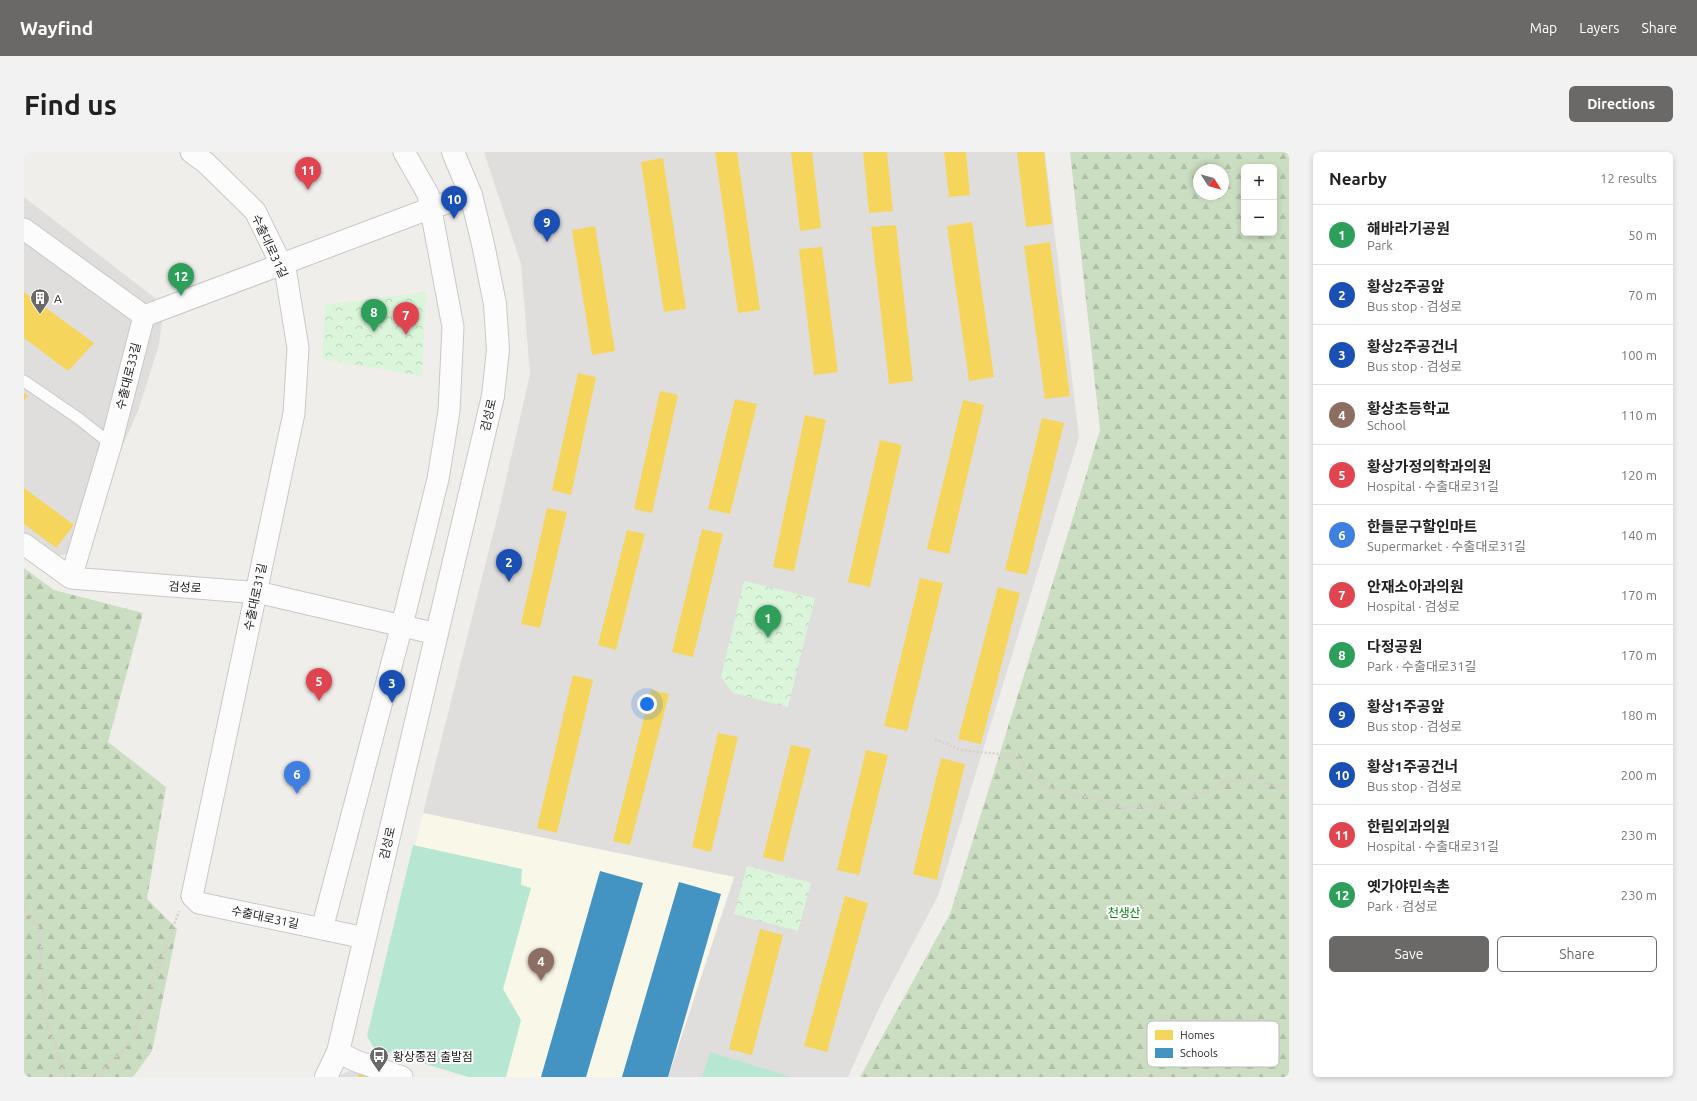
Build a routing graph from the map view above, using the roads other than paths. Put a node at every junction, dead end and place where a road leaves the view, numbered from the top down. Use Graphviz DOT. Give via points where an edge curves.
graph roads {
  1 [pos="190,152"];
  2 [pos="404,152"];
  3 [pos="454,152"];
  4 [pos="471,195"];
  5 [pos="431,208"];
  6 [pos="24,229"];
  7 [pos="281,264"];
  8 [pos="144,316"];
  9 [pos="24,381"];
  10 [pos="111,444"];
  11 [pos="24,544"];
  12 [pos="71,578"];
  13 [pos="256,592"];
  14 [pos="402,625"];
  15 [pos="437,634"];
  16 [pos="322,929"];
  17 [pos="365,938"];
  18 [pos="338,1052"];
  19 [pos="326,1077"];
  20 [pos="402,1077"];
  1 -- 7 [label="street, 수출대로31길" via="206,163 255,211"];
  2 -- 5 [label="street" via="428,194"];
  3 -- 4 [label="street, 검성로"];
  4 -- 5 [label="street"];
  4 -- 15 [label="street, 검성로" via="495,304 498,350 493,396"];
  5 -- 7 [label="street"];
  5 -- 14 [label="street" via="453,327 449,411 438,479"];
  6 -- 8 [label="street"];
  7 -- 8 [label="street"];
  7 -- 13 [label="street, 수출대로31길" via="286,274 298,348 294,406"];
  8 -- 10 [label="street, 수출대로33길"];
  9 -- 10 [label="lane"];
  10 -- 12 [label="street, 수출대로33길"];
  11 -- 12 [label="street"];
  12 -- 13 [label="street, 검성로"];
  13 -- 14 [label="street, 검성로"];
  13 -- 16 [label="street, 수출대로31길" via="192,896 199,903"];
  14 -- 15 [label="street, 검성로"];
  14 -- 16 [label="street"];
  15 -- 17 [label="street, 검성로"];
  16 -- 17 [label="street, 수출대로31길"];
  17 -- 18 [label="street, 검성로"];
  18 -- 19 [label="street, 검성로"];
  18 -- 20 [label="street"];
}
